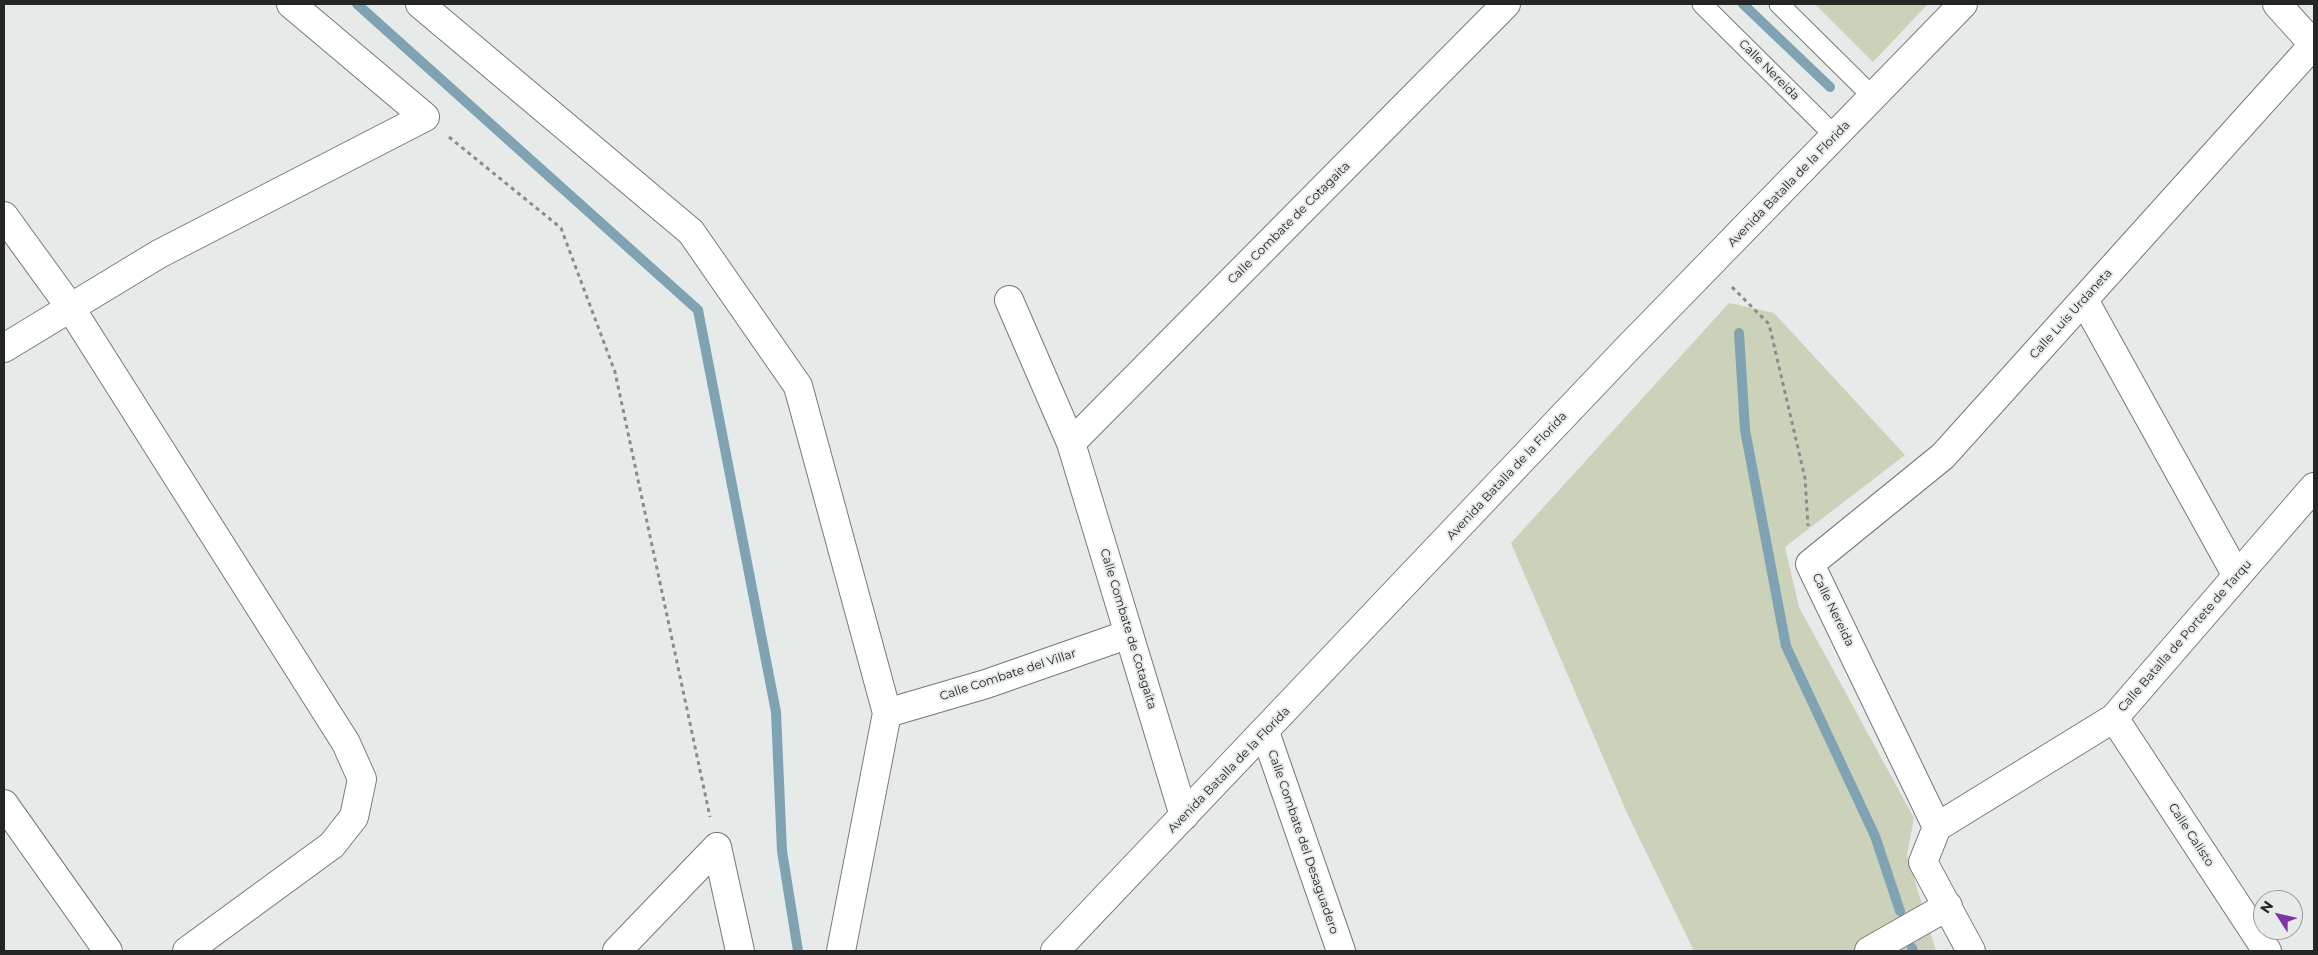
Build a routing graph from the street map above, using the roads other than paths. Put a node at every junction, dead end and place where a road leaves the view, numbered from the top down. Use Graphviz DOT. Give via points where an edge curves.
graph roads {
  1 [pos="291,4"];
  2 [pos="420,4"];
  3 [pos="1506,4"];
  4 [pos="1702,4"];
  5 [pos="1779,4"];
  6 [pos="1963,4"];
  7 [pos="2276,4"];
  8 [pos="2314,44"];
  9 [pos="1873,97"];
  10 [pos="1836,137"];
  11 [pos="4,216"];
  12 [pos="1009,300"];
  13 [pos="2084,300"];
  14 [pos="70,307"];
  15 [pos="4,348"];
  16 [pos="1072,443"];
  17 [pos="2314,487"];
  18 [pos="1810,564"];
  19 [pos="2237,576"];
  20 [pos="1129,634"];
  21 [pos="886,713"];
  22 [pos="2114,718"];
  23 [pos="1265,732"];
  24 [pos="4,804"];
  25 [pos="1184,816"];
  26 [pos="1936,827"];
  27 [pos="1948,906"];
  28 [pos="108,951"];
  29 [pos="186,951"];
  30 [pos="617,951"];
  31 [pos="740,951"];
  32 [pos="841,951"];
  33 [pos="1055,951"];
  34 [pos="1341,951"];
  35 [pos="1868,951"];
  36 [pos="1971,951"];
  37 [pos="2268,951"];
  1 -- 14 [label="street" via="425,117 159,254"];
  2 -- 21 [label="street" via="691,232 798,386"];
  3 -- 16 [label="street, Calle Combate de Cotagaita"];
  4 -- 10 [label="lane, Calle Nereida"];
  5 -- 9 [label="lane"];
  6 -- 9 [label="street, Avenida Batalla de la Florida"];
  7 -- 8 [label="street"];
  8 -- 13 [label="street, Calle Luis Urdaneta"];
  9 -- 10 [label="street, Avenida Batalla de la Florida"];
  10 -- 23 [label="street, Avenida Batalla de la Florida" via="1625,351"];
  11 -- 14 [label="street"];
  12 -- 16 [label="street, Calle Combate de Cotagaita"];
  13 -- 18 [label="street, Calle Luis Urdaneta" via="1942,456"];
  13 -- 19 [label="street"];
  14 -- 15 [label="street"];
  14 -- 29 [label="street" via="346,743 362,779 354,817 332,845"];
  16 -- 20 [label="street, Calle Combate de Cotagaita"];
  17 -- 19 [label="street, Calle Batalla de Portete de Tarqu"];
  18 -- 26 [label="street, Calle Nereida"];
  19 -- 22 [label="street, Calle Batalla de Portete de Tarqu"];
  20 -- 21 [label="street, Calle Combate del Villar" via="986,684"];
  20 -- 25 [label="street, Calle Combate de Cotagaita"];
  21 -- 32 [label="street"];
  22 -- 26 [label="street, Calle Batalla de Portete de Tarqu"];
  22 -- 37 [label="street, Calle Calisto"];
  23 -- 25 [label="street, Avenida Batalla de la Florida"];
  23 -- 34 [label="street, Calle Combate del Desaguadero"];
  24 -- 28 [label="street"];
  25 -- 33 [label="street, Avenida Batalla de la Florida"];
  26 -- 27 [label="street" via="1923,862"];
  27 -- 35 [label="street"];
  27 -- 36 [label="street"];
  30 -- 31 [label="street" via="717,848"];
}
